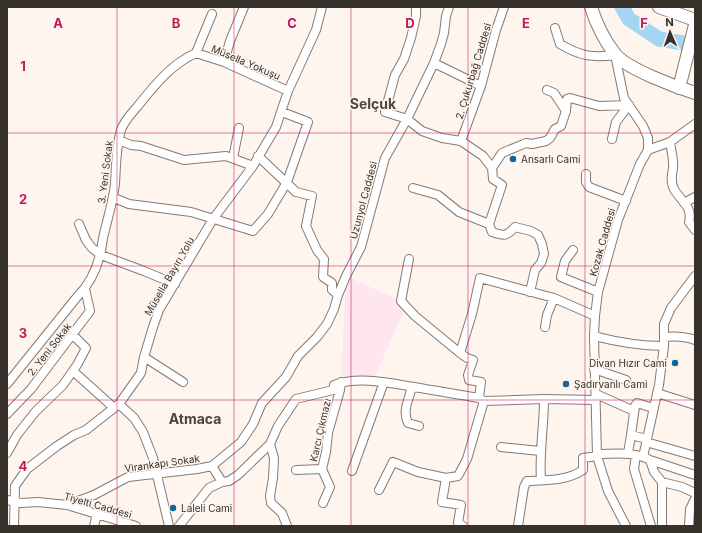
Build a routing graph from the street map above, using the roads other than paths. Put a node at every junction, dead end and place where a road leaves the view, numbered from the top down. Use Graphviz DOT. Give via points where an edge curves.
graph roads {
  1 [pos="244,7"];
  2 [pos="322,7"];
  3 [pos="416,7"];
  4 [pos="449,7"];
  5 [pos="504,7"];
  6 [pos="591,7"];
  7 [pos="660,7"];
  8 [pos="212,14"];
  9 [pos="695,24"];
  10 [pos="555,28"];
  11 [pos="196,53"];
  12 [pos="615,55"];
  13 [pos="224,62"];
  14 [pos="434,63"];
  15 [pos="680,82"];
  16 [pos="481,86"];
  17 [pos="547,90"];
  18 [pos="288,91"];
  19 [pos="695,93"];
  20 [pos="629,106"];
  21 [pos="566,111"];
  22 [pos="282,112"];
  23 [pos="407,119"];
  24 [pos="695,124"];
  25 [pos="239,128"];
  26 [pos="612,139"];
  27 [pos="119,140"];
  28 [pos="461,142"];
  29 [pos="670,142"];
  30 [pos="648,150"];
  31 [pos="258,156"];
  32 [pos="233,158"];
  33 [pos="253,166"];
  34 [pos="492,168"];
  35 [pos="586,174"];
  36 [pos="287,182"];
  37 [pos="413,188"];
  38 [pos="114,198"];
  39 [pos="695,198"];
  40 [pos="626,201"];
  41 [pos="684,203"];
  42 [pos="213,219"];
  43 [pos="79,224"];
  44 [pos="489,224"];
  45 [pos="695,230"];
  46 [pos="574,250"];
  47 [pos="101,255"];
  48 [pos="409,259"];
  49 [pos="695,276"];
  50 [pos="175,284"];
  51 [pos="85,289"];
  52 [pos="530,292"];
  53 [pos="598,292"];
  54 [pos="338,295"];
  55 [pos="554,298"];
  56 [pos="595,316"];
  57 [pos="545,327"];
  58 [pos="73,335"];
  59 [pos="594,336"];
  60 [pos="695,340"];
  61 [pos="664,342"];
  62 [pos="304,350"];
  63 [pos="460,353"];
  64 [pos="144,357"];
  65 [pos="594,369"];
  66 [pos="73,371"];
  67 [pos="626,380"];
  68 [pos="183,382"];
  69 [pos="341,382"];
  70 [pos="384,382"];
  71 [pos="7,384"];
  72 [pos="412,387"];
  73 [pos="657,394"];
  74 [pos="596,397"];
  75 [pos="544,399"];
  76 [pos="481,400"];
  77 [pos="116,405"];
  78 [pos="695,405"];
  79 [pos="653,408"];
  80 [pos="634,412"];
  81 [pos="7,414"];
  82 [pos="420,426"];
  83 [pos="631,435"];
  84 [pos="646,440"];
  85 [pos="270,444"];
  86 [pos="501,447"];
  87 [pos="540,451"];
  88 [pos="7,453"];
  89 [pos="597,455"];
  90 [pos="639,456"];
  91 [pos="695,456"];
  92 [pos="212,466"];
  93 [pos="322,469"];
  94 [pos="296,470"];
  95 [pos="352,471"];
  96 [pos="156,474"];
  97 [pos="695,475"];
  98 [pos="446,478"];
  99 [pos="541,480"];
  100 [pos="222,482"];
  101 [pos="662,482"];
  102 [pos="379,490"];
  103 [pos="695,493"];
  104 [pos="695,499"];
  105 [pos="10,501"];
  106 [pos="323,503"];
  107 [pos="67,504"];
  108 [pos="692,508"];
  109 [pos="97,514"];
  110 [pos="14,526"];
  111 [pos="94,526"];
  112 [pos="136,526"];
  113 [pos="169,526"];
  114 [pos="179,526"];
  115 [pos="287,526"];
  116 [pos="463,526"];
  117 [pos="518,526"];
  118 [pos="626,526"];
  119 [pos="651,526"];
  120 [pos="662,526"];
  121 [pos="688,526"];
  1 -- 13 [label="street"];
  2 -- 18 [label="street, Müsella Bayırı Yolu" via="316,30"];
  3 -- 23 [label="street" via="411,38 395,75 385,112"];
  4 -- 14 [label="street, Uzunyol Caddesi"];
  5 -- 16 [label="street, 2. Çukurbağ Caddesi"];
  6 -- 12 [label="main road" via="596,22"];
  7 -- 9 [label="main road"];
  8 -- 11 [label="street"];
  9 -- 15 [label="main road"];
  10 -- 12 [label="street" via="560,44 568,49 598,57"];
  11 -- 13 [label="street, Müsella Yokuşu"];
  11 -- 27 [label="street, 3. Yeni Sokak" via="169,71 151,89 128,119"];
  12 -- 15 [label="main road" via="630,66"];
  12 -- 20 [label="street" via="622,92"];
  13 -- 18 [label="street, Müsella Yokuşu"];
  14 -- 16 [label="street"];
  14 -- 23 [label="street, Uzunyol Caddesi"];
  15 -- 19 [label="main road"];
  16 -- 28 [label="street, 2. Çukurbağ Caddesi"];
  17 -- 21 [label="street" via="554,93"];
  18 -- 22 [label="street, Müsella Bayırı Yolu"];
  20 -- 21 [label="street" via="599,106 570,98 567,99"];
  20 -- 26 [label="street" via="616,122"];
  20 -- 30 [label="street" via="643,126 648,138"];
  21 -- 34 [label="street" via="561,126 555,129 550,138 539,143 526,143 502,153"];
  22 -- 31 [label="street, Müsella Bayırı Yolu" via="276,128"];
  22 -- 36 [label="street" via="308,122"];
  23 -- 28 [label="street" via="422,131"];
  23 -- 54 [label="street, Uzunyol Caddesi" via="384,158 361,247"];
  24 -- 29 [label="street"];
  25 -- 32 [label="street"];
  27 -- 32 [label="street" via="184,160 226,156"];
  27 -- 38 [label="street, 3. Yeni Sokak"];
  28 -- 34 [label="street" via="483,156"];
  29 -- 30 [label="street"];
  29 -- 41 [label="street" via="673,189"];
  30 -- 40 [label="street, Kozak Caddesi"];
  31 -- 33 [label="street, Müsella Bayırı Yolu"];
  31 -- 36 [label="street"];
  32 -- 33 [label="street"];
  33 -- 42 [label="street, Müsella Bayırı Yolu"];
  34 -- 44 [label="street" via="493,179 502,185"];
  35 -- 40 [label="street" via="589,187"];
  36 -- 42 [label="street" via="268,214 254,231"];
  36 -- 54 [label="street" via="296,192 312,196 306,226 324,259 323,277 332,283 332,290"];
  37 -- 44 [label="street" via="438,195 459,212"];
  38 -- 42 [label="street" via="129,204 191,212"];
  38 -- 47 [label="street, 3. Yeni Sokak"];
  39 -- 41 [label="street"];
  40 -- 53 [label="street, Kozak Caddesi" via="618,220"];
  41 -- 45 [label="street" via="690,209 689,222"];
  42 -- 50 [label="street, Müsella Bayırı Yolu"];
  43 -- 47 [label="street" via="86,240"];
  44 -- 52 [label="street" via="492,232 504,235 515,227 538,235 544,254 535,270"];
  46 -- 53 [label="street" via="565,261 561,277"];
  47 -- 50 [label="street"];
  47 -- 51 [label="street, 3. Yeni Sokak"];
  48 -- 63 [label="street" via="401,301 424,324"];
  49 -- 61 [label="street" via="671,308 664,324"];
  50 -- 64 [label="street, Müsella Bayırı Yolu" via="159,310"];
  51 -- 58 [label="street, 2. Yeni Sokak" via="90,311"];
  51 -- 71 [label="street, 3. Yeni Sokak"];
  52 -- 55 [label="street"];
  52 -- 63 [label="street" via="480,278"];
  53 -- 56 [label="street, Kozak Caddesi"];
  54 -- 62 [label="street, Uzunyol Caddesi" via="327,324"];
  55 -- 56 [label="street"];
  55 -- 57 [label="street"];
  56 -- 59 [label="street, Kozak Caddesi"];
  58 -- 66 [label="street" via="86,348"];
  58 -- 81 [label="street, 2. Yeni Sokak" via="31,389"];
  59 -- 61 [label="street" via="644,346"];
  59 -- 65 [label="street, Kozak Caddesi"];
  60 -- 61 [label="street" via="684,336"];
  61 -- 73 [label="street"];
  62 -- 92 [label="street, Virankapı Sokak" via="286,377 262,403 254,424 241,442"];
  63 -- 76 [label="street" via="473,360 468,374 469,380 481,382"];
  64 -- 68 [label="street"];
  64 -- 77 [label="street, Müsella Bayırı Yolu" via="141,373"];
  65 -- 67 [label="street"];
  65 -- 74 [label="street, Kozak Caddesi"];
  66 -- 77 [label="street"];
  66 -- 88 [label="street" via="63,385 36,411"];
  69 -- 70 [label="street"];
  69 -- 85 [label="street" via="334,385 333,390 296,399 278,426"];
  69 -- 93 [label="street, Karcı Çıkmazı"];
  70 -- 72 [label="street"];
  70 -- 95 [label="street"];
  72 -- 76 [label="street"];
  72 -- 82 [label="street" via="405,418 408,423"];
  73 -- 78 [label="street"];
  73 -- 79 [label="street"];
  74 -- 75 [label="street"];
  74 -- 80 [label="street"];
  74 -- 89 [label="street, Kozak Caddesi"];
  75 -- 76 [label="street"];
  75 -- 87 [label="street"];
  76 -- 98 [label="street" via="480,417 466,459 458,476"];
  77 -- 96 [label="street" via="134,418 143,432"];
  77 -- 105 [label="street, Müsella Bayırı Yolu" via="86,430 57,446 27,469 15,486"];
  79 -- 80 [label="street" via="637,403"];
  79 -- 84 [label="street"];
  80 -- 83 [label="street"];
  83 -- 84 [label="street"];
  83 -- 90 [label="street"];
  84 -- 90 [label="street"];
  84 -- 91 [label="street"];
  85 -- 100 [label="street" via="238,475"];
  85 -- 115 [label="street" via="274,458 271,503 282,513"];
  86 -- 87 [label="street"];
  87 -- 99 [label="street"];
  89 -- 90 [label="street"];
  89 -- 99 [label="street" via="582,458 583,470 579,473"];
  89 -- 118 [label="street, Kozak Caddesi" via="608,491"];
  90 -- 97 [label="street"];
  90 -- 101 [label="street"];
  90 -- 119 [label="street" via="634,469"];
  92 -- 96 [label="street, Virankapı Sokak"];
  92 -- 100 [label="street"];
  93 -- 94 [label="street"];
  93 -- 106 [label="street, Karcı Çıkmazı" via="330,486"];
  96 -- 107 [label="street, Virankapı Sokak" via="128,477 94,495"];
  96 -- 113 [label="street"];
  98 -- 102 [label="street" via="418,472 393,462"];
  98 -- 116 [label="street" via="442,502 461,505 458,522"];
  99 -- 117 [label="street" via="527,481"];
  100 -- 114 [label="street" via="209,488"];
  101 -- 103 [label="street"];
  101 -- 120 [label="street"];
  104 -- 108 [label="street"];
  105 -- 107 [label="street, Tiyelti Caddesi"];
  105 -- 110 [label="street, Müsella Bayırı Yolu"];
  107 -- 109 [label="street, Tiyelti Caddesi"];
  108 -- 121 [label="street"];
  109 -- 111 [label="street"];
  109 -- 112 [label="street, Tiyelti Caddesi"];
}
